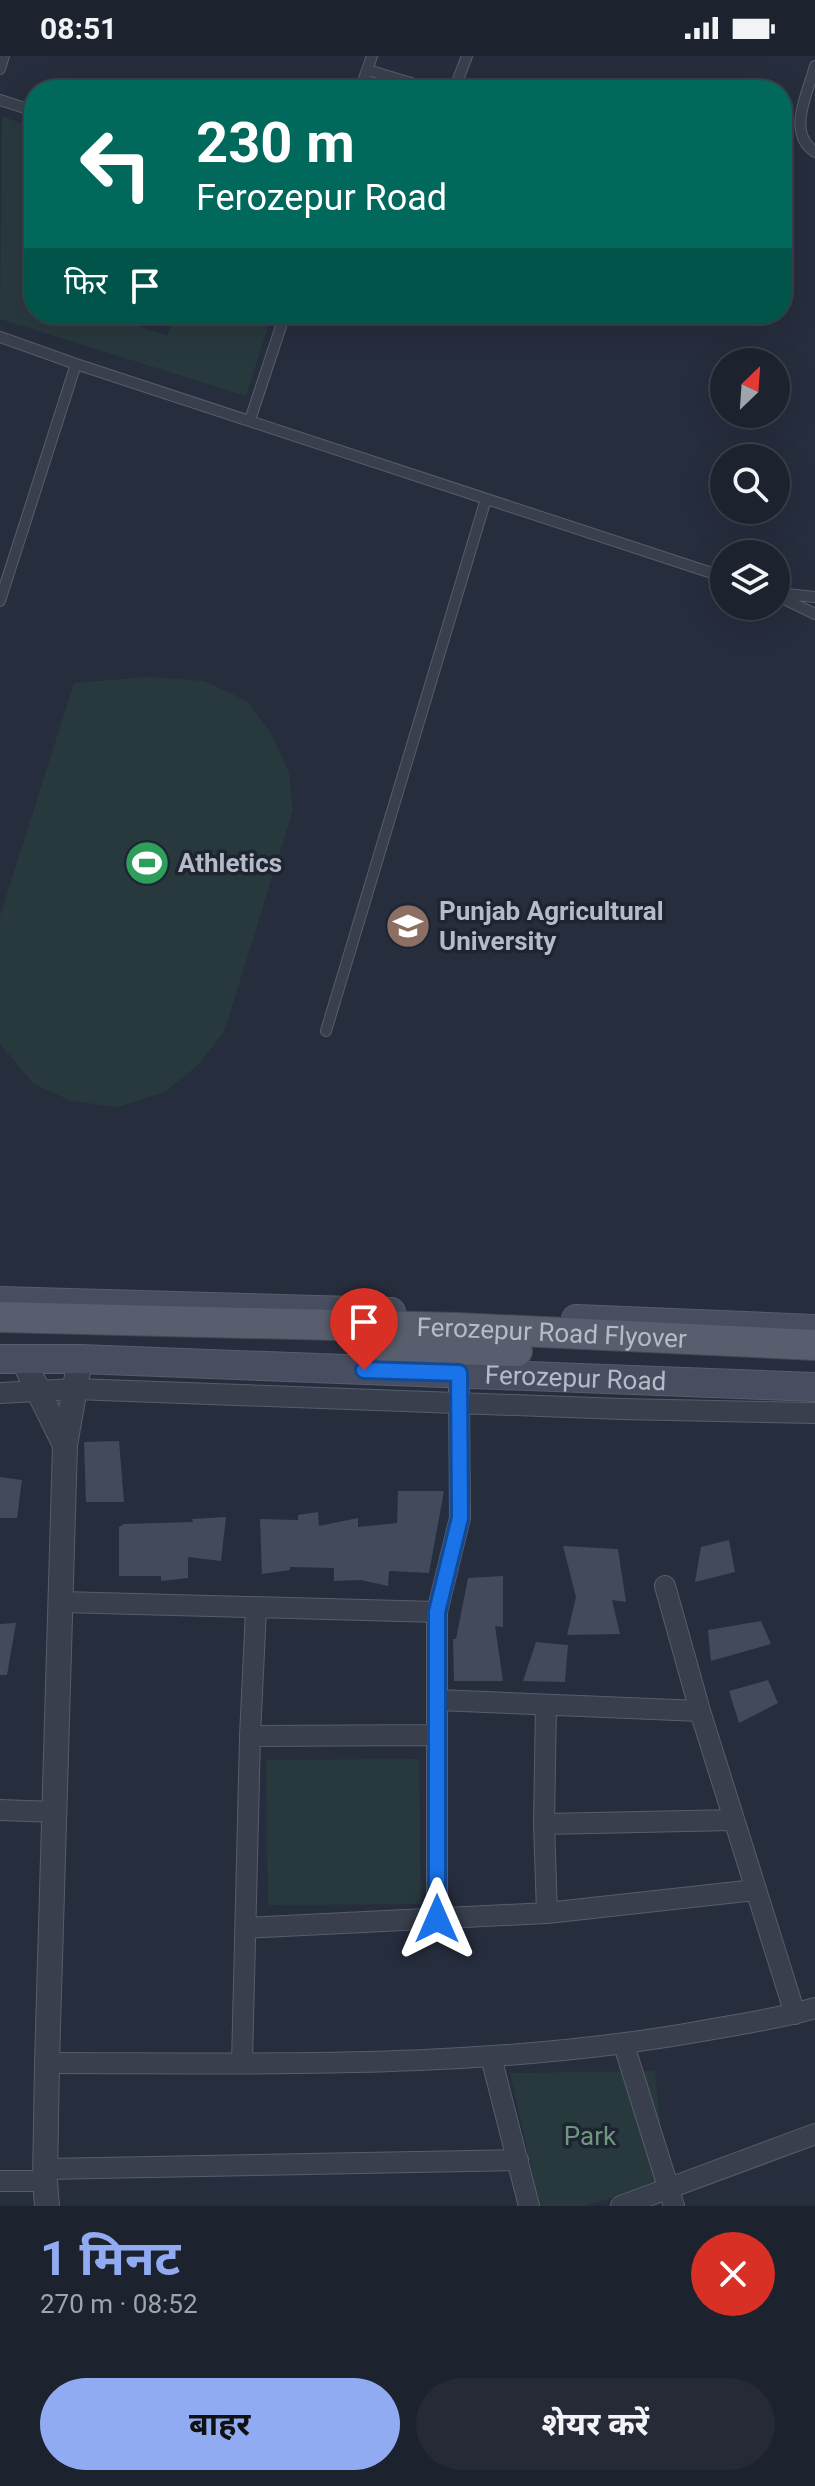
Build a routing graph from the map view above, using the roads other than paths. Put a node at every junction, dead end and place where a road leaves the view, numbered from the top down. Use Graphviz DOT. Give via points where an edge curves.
graph roads {
  1 [pos="4,56"];
  2 [pos="372,56"];
  3 [pos="467,56"];
  4 [pos="815,66"];
  5 [pos="0,69"];
  6 [pos="368,70"];
  7 [pos="364,80"];
  8 [pos="401,80"];
  9 [pos="458,80"];
  10 [pos="0,100"];
  11 [pos="24,108"];
  12 [pos="815,152"];
  13 [pos="282,324"];
  14 [pos="0,337"];
  15 [pos="76,364"];
  16 [pos="250,420"];
  17 [pos="486,499"];
  18 [pos="710,572"];
  19 [pos="790,595"];
  20 [pos="815,597"];
  21 [pos="0,601"];
  22 [pos="790,601"];
  23 [pos="815,614"];
  24 [pos="326,1031"];
  25 [pos="0,1301"];
  26 [pos="0,1317"];
  27 [pos="811,1334"];
  28 [pos="0,1335"];
  29 [pos="12,1359"];
  30 [pos="80,1359"];
  31 [pos="815,1363"];
  32 [pos="459,1373"];
  33 [pos="815,1387"];
  34 [pos="75,1389"];
  35 [pos="40,1392"];
  36 [pos="0,1393"];
  37 [pos="458,1403"];
  38 [pos="815,1413"];
  39 [pos="65,1445"];
  40 [pos="665,1586"];
  41 [pos="62,1602"];
  42 [pos="256,1609"];
  43 [pos="437,1612"];
  44 [pos="437,1700"];
  45 [pos="546,1705"];
  46 [pos="700,1711"];
  47 [pos="437,1735"];
  48 [pos="250,1736"];
  49 [pos="0,1810"];
  50 [pos="56,1812"];
  51 [pos="734,1820"];
  52 [pos="544,1824"];
  53 [pos="755,1890"];
  54 [pos="547,1913"];
  55 [pos="437,1919"];
  56 [pos="246,1928"];
  57 [pos="815,2008"];
  58 [pos="795,2014"];
  59 [pos="624,2045"];
  60 [pos="491,2057"];
  61 [pos="47,2063"];
  62 [pos="242,2063"];
  63 [pos="815,2134"];
  64 [pos="518,2160"];
  65 [pos="45,2175"];
  66 [pos="0,2181"];
  67 [pos="671,2197"];
  68 [pos="47,2206"];
  69 [pos="529,2206"];
  70 [pos="621,2206"];
  1 -- 5 [label="lane"];
  2 -- 6 [label="lane"];
  3 -- 9 [label="lane"];
  4 -- 12 [label="lane" via="799,128 805,146"];
  6 -- 7 [label="lane"];
  6 -- 8 [label="lane"];
  10 -- 11 [label="lane"];
  13 -- 16 [label="lane"];
  14 -- 15 [label="lane"];
  15 -- 16 [label="lane"];
  15 -- 21 [label="lane"];
  16 -- 17 [label="lane"];
  17 -- 18 [label="lane"];
  17 -- 24 [label="lane"];
  19 -- 20 [label="lane"];
  22 -- 23 [label="lane"];
  25 -- 27 [label="main road" via="209,1305"];
  26 -- 27 [label="main road, Ferozepur Road Flyover"];
  28 -- 31 [label="main road, Ferozepur Road Flyover"];
  29 -- 30 [label="main road, Ferozepur Road"];
  29 -- 35 [label="street"];
  30 -- 32 [label="main road, Ferozepur Road"];
  30 -- 34 [label="street"];
  32 -- 33 [label="main road, Ferozepur Road"];
  32 -- 37 [label="street"];
  34 -- 35 [label="street"];
  34 -- 37 [label="street"];
  34 -- 39 [label="street"];
  35 -- 36 [label="street"];
  35 -- 39 [label="street"];
  37 -- 38 [label="street"];
  37 -- 43 [label="street" via="460,1518"];
  39 -- 41 [label="street"];
  40 -- 46 [label="street"];
  41 -- 42 [label="street"];
  41 -- 50 [label="street"];
  42 -- 43 [label="street"];
  42 -- 48 [label="street"];
  43 -- 44 [label="street"];
  44 -- 45 [label="street"];
  44 -- 47 [label="street"];
  45 -- 46 [label="street"];
  45 -- 52 [label="street"];
  46 -- 51 [label="street"];
  47 -- 48 [label="street"];
  47 -- 55 [label="street"];
  48 -- 56 [label="street"];
  49 -- 50 [label="street"];
  50 -- 61 [label="street"];
  51 -- 52 [label="street"];
  51 -- 53 [label="street"];
  52 -- 54 [label="street"];
  53 -- 54 [label="street"];
  53 -- 58 [label="street"];
  54 -- 55 [label="street"];
  55 -- 56 [label="street"];
  56 -- 62 [label="street"];
  57 -- 58 [label="street"];
  58 -- 59 [label="street"];
  59 -- 60 [label="street"];
  59 -- 67 [label="street"];
  60 -- 62 [label="street"];
  60 -- 64 [label="street"];
  61 -- 62 [label="street"];
  61 -- 65 [label="street"];
  63 -- 67 [label="street"];
  64 -- 65 [label="street"];
  64 -- 69 [label="street"];
  65 -- 66 [label="street"];
  65 -- 68 [label="street"];
  67 -- 70 [label="street"];
}
